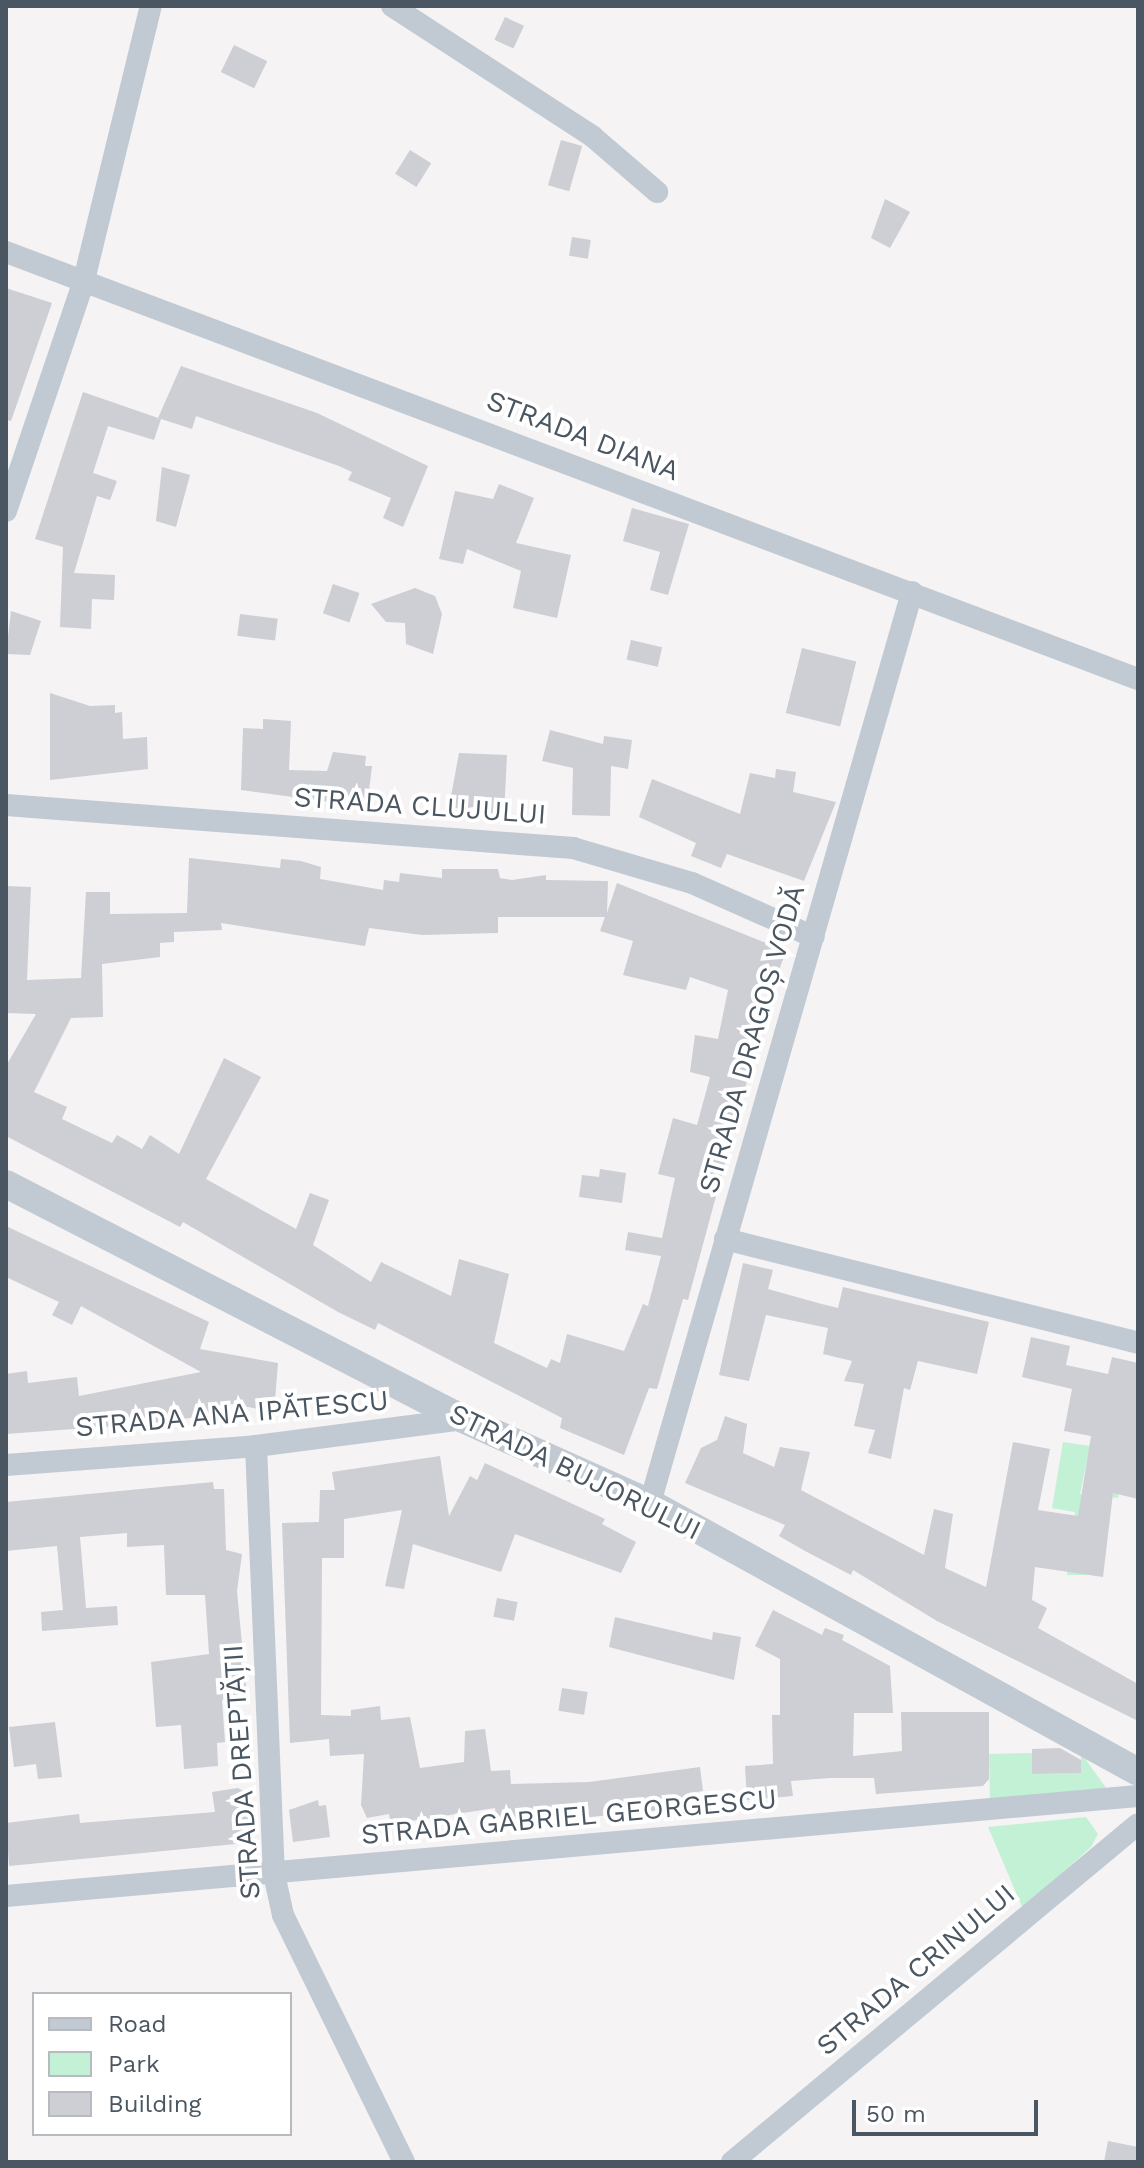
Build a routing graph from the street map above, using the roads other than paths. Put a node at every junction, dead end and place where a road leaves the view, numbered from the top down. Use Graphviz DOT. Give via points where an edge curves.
graph roads {
  1 [pos="151,6"];
  2 [pos="392,6"];
  3 [pos="657,192"];
  4 [pos="6,252"];
  5 [pos="84,280"];
  6 [pos="6,511"];
  7 [pos="912,592"];
  8 [pos="1138,679"];
  9 [pos="6,805"];
  10 [pos="814,937"];
  11 [pos="6,1184"];
  12 [pos="725,1239"];
  13 [pos="1138,1343"];
  14 [pos="463,1419"];
  15 [pos="256,1446"];
  16 [pos="6,1465"];
  17 [pos="650,1503"];
  18 [pos="1138,1772"];
  19 [pos="1138,1796"];
  20 [pos="1138,1824"];
  21 [pos="274,1874"];
  22 [pos="6,1896"];
  23 [pos="404,2162"];
  24 [pos="732,2162"];
  1 -- 5 [label="street"];
  2 -- 3 [label="street" via="592,136"];
  4 -- 5 [label="street, STRADA DIANA"];
  5 -- 6 [label="street"];
  5 -- 7 [label="street, STRADA DIANA"];
  7 -- 8 [label="street, STRADA DIANA"];
  7 -- 10 [label="street, STRADA DRAGOȘ VODĂ"];
  9 -- 10 [label="street, STRADA CLUJULUI" via="573,848 692,883"];
  10 -- 12 [label="street, STRADA DRAGOȘ VODĂ"];
  11 -- 14 [label="street, STRADA BUJORULUI"];
  12 -- 13 [label="street"];
  12 -- 17 [label="street, STRADA DRAGOȘ VODĂ"];
  14 -- 15 [label="street, STRADA ANA IPĂTESCU"];
  14 -- 17 [label="street, STRADA BUJORULUI"];
  15 -- 16 [label="street, STRADA ANA IPĂTESCU"];
  15 -- 21 [label="street, STRADA DREPTĂȚII"];
  17 -- 18 [label="street, STRADA BUJORULUI"];
  19 -- 21 [label="street, STRADA GABRIEL GEORGESCU"];
  20 -- 24 [label="street, STRADA CRINULUI"];
  21 -- 22 [label="street, STRADA GABRIEL GEORGESCU"];
  21 -- 23 [label="street, STRADA DREPTĂȚII" via="283,1915"];
}
